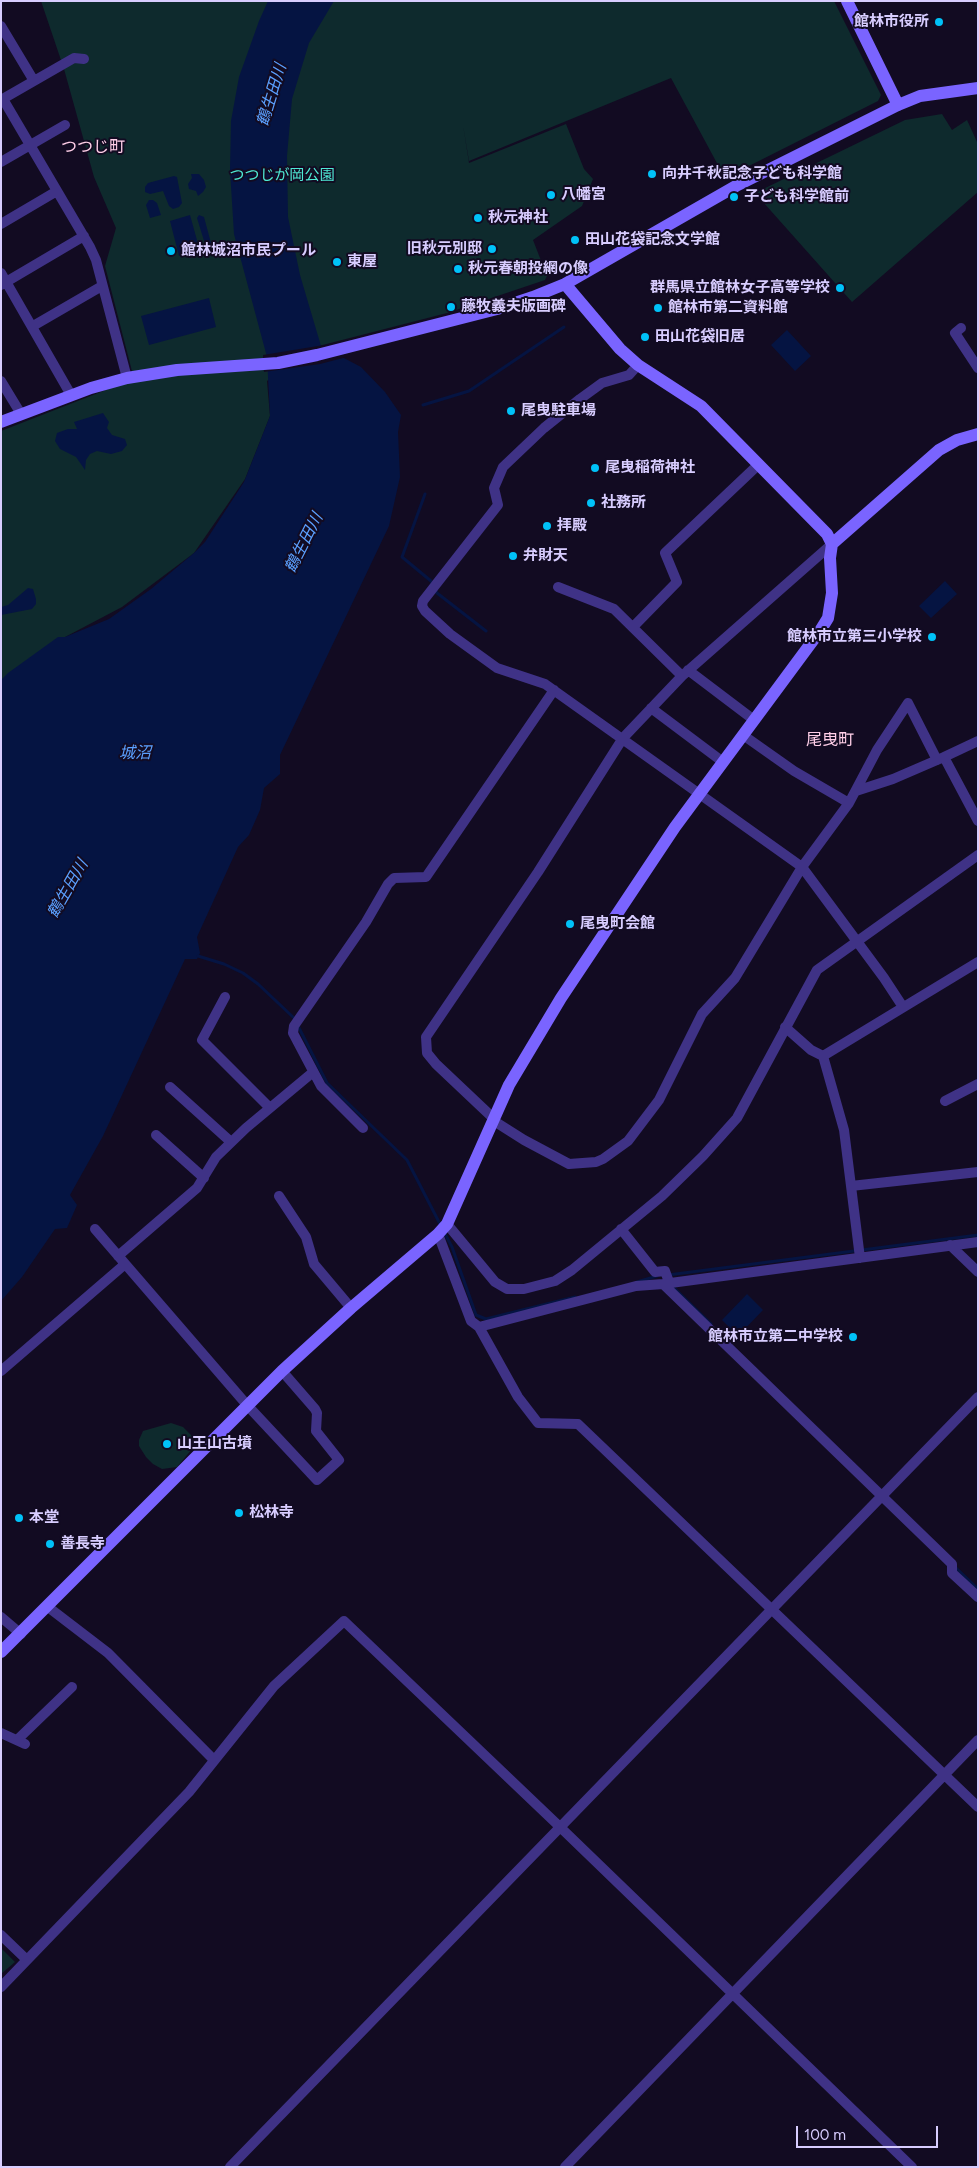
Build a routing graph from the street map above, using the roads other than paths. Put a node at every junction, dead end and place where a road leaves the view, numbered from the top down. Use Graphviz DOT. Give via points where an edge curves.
graph roads {
  1 [pos="847,1"];
  2 [pos="1,26"];
  3 [pos="84,59"];
  4 [pos="34,82"];
  5 [pos="978,88"];
  6 [pos="2,100"];
  7 [pos="898,105"];
  8 [pos="65,125"];
  9 [pos="31,145"];
  10 [pos="1,162"];
  11 [pos="57,191"];
  12 [pos="1,224"];
  13 [pos="84,236"];
  14 [pos="3,280"];
  15 [pos="565,284"];
  16 [pos="102,286"];
  17 [pos="33,326"];
  18 [pos="961,328"];
  19 [pos="638,365"];
  20 [pos="978,368"];
  21 [pos="127,378"];
  22 [pos="1,381"];
  23 [pos="72,395"];
  24 [pos="21,414"];
  25 [pos="1,422"];
  26 [pos="978,434"];
  27 [pos="758,464"];
  28 [pos="832,544"];
  29 [pos="558,588"];
  30 [pos="633,627"];
  31 [pos="685,673"];
  32 [pos="554,690"];
  33 [pos="651,708"];
  34 [pos="754,720"];
  35 [pos="743,735"];
  36 [pos="622,738"];
  37 [pos="978,741"];
  38 [pos="940,758"];
  39 [pos="723,762"];
  40 [pos="856,791"];
  41 [pos="699,793"];
  42 [pos="849,803"];
  43 [pos="978,821"];
  44 [pos="978,854"];
  45 [pos="802,867"];
  46 [pos="857,942"];
  47 [pos="978,962"];
  48 [pos="225,997"];
  49 [pos="903,1007"];
  50 [pos="786,1027"];
  51 [pos="823,1056"];
  52 [pos="312,1073"];
  53 [pos="978,1084"];
  54 [pos="170,1087"];
  55 [pos="945,1101"];
  56 [pos="270,1108"];
  57 [pos="494,1121"];
  58 [pos="363,1128"];
  59 [pos="156,1135"];
  60 [pos="231,1142"];
  61 [pos="978,1172"];
  62 [pos="204,1178"];
  63 [pos="851,1186"];
  64 [pos="279,1196"];
  65 [pos="447,1224"];
  66 [pos="94,1229"];
  67 [pos="621,1229"];
  68 [pos="438,1234"];
  69 [pos="978,1242"];
  70 [pos="950,1245"];
  71 [pos="118,1256"];
  72 [pos="860,1258"];
  73 [pos="124,1265"];
  74 [pos="978,1272"];
  75 [pos="666,1283"];
  76 [pos="351,1308"];
  77 [pos="479,1327"];
  78 [pos="282,1371"];
  79 [pos="1,1372"];
  80 [pos="978,1397"];
  81 [pos="247,1405"];
  82 [pos="882,1497"];
  83 [pos="978,1597"];
  84 [pos="48,1607"];
  85 [pos="773,1610"];
  86 [pos="1,1616"];
  87 [pos="21,1634"];
  88 [pos="1,1652"];
  89 [pos="72,1687"];
  90 [pos="1,1734"];
  91 [pos="978,1740"];
  92 [pos="214,1760"];
  93 [pos="944,1775"];
  94 [pos="978,1807"];
  95 [pos="560,1827"];
  96 [pos="1,1935"];
  97 [pos="27,1960"];
  98 [pos="1,1987"];
  99 [pos="734,1994"];
  100 [pos="230,2167"];
  101 [pos="565,2167"];
  102 [pos="912,2167"];
  1 -- 7 [label="street"];
  2 -- 4 [label="street"];
  3 -- 4 [label="street" via="74,58"];
  4 -- 6 [label="street"];
  5 -- 7 [label="street" via="920,96"];
  6 -- 9 [label="street"];
  7 -- 15 [label="street" via="736,186"];
  8 -- 9 [label="street"];
  9 -- 10 [label="street"];
  9 -- 11 [label="street"];
  11 -- 12 [label="street"];
  11 -- 13 [label="street"];
  13 -- 14 [label="street"];
  13 -- 16 [label="street" via="96,260"];
  14 -- 17 [label="street"];
  15 -- 19 [label="street" via="615,344"];
  15 -- 21 [label="street" via="498,309 348,348 278,363 177,370"];
  16 -- 17 [label="street"];
  16 -- 21 [label="street"];
  17 -- 23 [label="street"];
  18 -- 20 [label="street" via="955,333"];
  19 -- 27 [label="street" via="701,406"];
  19 -- 32 [label="street" via="629,375 602,383 580,399 503,467 494,488 498,505 423,601 425,611 443,628 497,668"];
  21 -- 23 [label="street"];
  22 -- 24 [label="street"];
  23 -- 24 [label="street"];
  24 -- 25 [label="street"];
  26 -- 28 [label="street" via="939,450"];
  27 -- 28 [label="street" via="827,534"];
  27 -- 30 [label="street" via="665,553 677,582"];
  28 -- 31 [label="street"];
  28 -- 34 [label="street" via="832,593 828,618"];
  29 -- 30 [label="street" via="614,609"];
  30 -- 31 [label="street"];
  31 -- 33 [label="street"];
  31 -- 34 [label="street"];
  32 -- 36 [label="street"];
  32 -- 52 [label="street" via="426,877 394,878 388,884 366,922 297,1022 293,1033"];
  33 -- 36 [label="street"];
  33 -- 39 [label="street"];
  34 -- 35 [label="street"];
  35 -- 39 [label="street"];
  35 -- 42 [label="street" via="794,771"];
  36 -- 41 [label="street"];
  36 -- 57 [label="street" via="538,872 426,1037 427,1053"];
  37 -- 38 [label="street"];
  38 -- 40 [label="street"];
  38 -- 40 [label="street" via="908,703 877,750"];
  38 -- 43 [label="street"];
  39 -- 41 [label="street"];
  40 -- 42 [label="street"];
  41 -- 45 [label="street"];
  41 -- 57 [label="street" via="561,998 516,1072"];
  42 -- 45 [label="street"];
  44 -- 46 [label="street"];
  45 -- 46 [label="street"];
  45 -- 57 [label="street" via="734,978 702,1014 660,1100 619,1148 596,1162 569,1164"];
  46 -- 49 [label="street"];
  46 -- 50 [label="street" via="817,970"];
  47 -- 49 [label="street"];
  48 -- 56 [label="street" via="202,1040"];
  49 -- 51 [label="street"];
  50 -- 51 [label="street"];
  50 -- 67 [label="street" via="737,1118 662,1196"];
  51 -- 63 [label="street" via="844,1130"];
  52 -- 56 [label="street"];
  52 -- 58 [label="street" via="328,1095"];
  53 -- 55 [label="street"];
  54 -- 60 [label="street"];
  56 -- 60 [label="street"];
  57 -- 65 [label="street"];
  59 -- 62 [label="street"];
  60 -- 62 [label="street" via="216,1157"];
  61 -- 63 [label="street"];
  62 -- 71 [label="street" via="197,1188"];
  63 -- 72 [label="street"];
  64 -- 76 [label="street" via="306,1237 314,1264"];
  65 -- 67 [label="street" via="495,1282 507,1289 524,1289 555,1281"];
  65 -- 68 [label="street"];
  66 -- 71 [label="street"];
  67 -- 75 [label="street" via="655,1272 665,1271"];
  68 -- 76 [label="street"];
  68 -- 77 [label="street" via="471,1321"];
  69 -- 70 [label="street"];
  70 -- 72 [label="street"];
  70 -- 74 [label="street"];
  71 -- 73 [label="street"];
  72 -- 75 [label="street"];
  73 -- 79 [label="street"];
  73 -- 81 [label="street"];
  75 -- 77 [label="street" via="636,1286"];
  75 -- 82 [label="street"];
  76 -- 78 [label="street"];
  77 -- 85 [label="street" via="518,1397 538,1423 578,1424"];
  78 -- 81 [label="street"];
  78 -- 81 [label="street" via="315,1409 316,1431 339,1460 317,1480"];
  80 -- 82 [label="street"];
  81 -- 84 [label="street"];
  82 -- 83 [label="street" via="952,1564 952,1573"];
  82 -- 85 [label="street"];
  84 -- 87 [label="street"];
  84 -- 92 [label="street" via="108,1653"];
  85 -- 93 [label="street"];
  85 -- 95 [label="street"];
  86 -- 87 [label="street"];
  87 -- 88 [label="street"];
  89 -- 90 [label="street" via="21,1742"];
  91 -- 93 [label="street"];
  92 -- 95 [label="street" via="274,1686 344,1621"];
  92 -- 97 [label="street" via="189,1792"];
  93 -- 94 [label="street"];
  93 -- 99 [label="street"];
  95 -- 99 [label="street"];
  95 -- 100 [label="street"];
  96 -- 97 [label="street"];
  97 -- 98 [label="street"];
  99 -- 101 [label="street"];
  99 -- 102 [label="street"];
}
